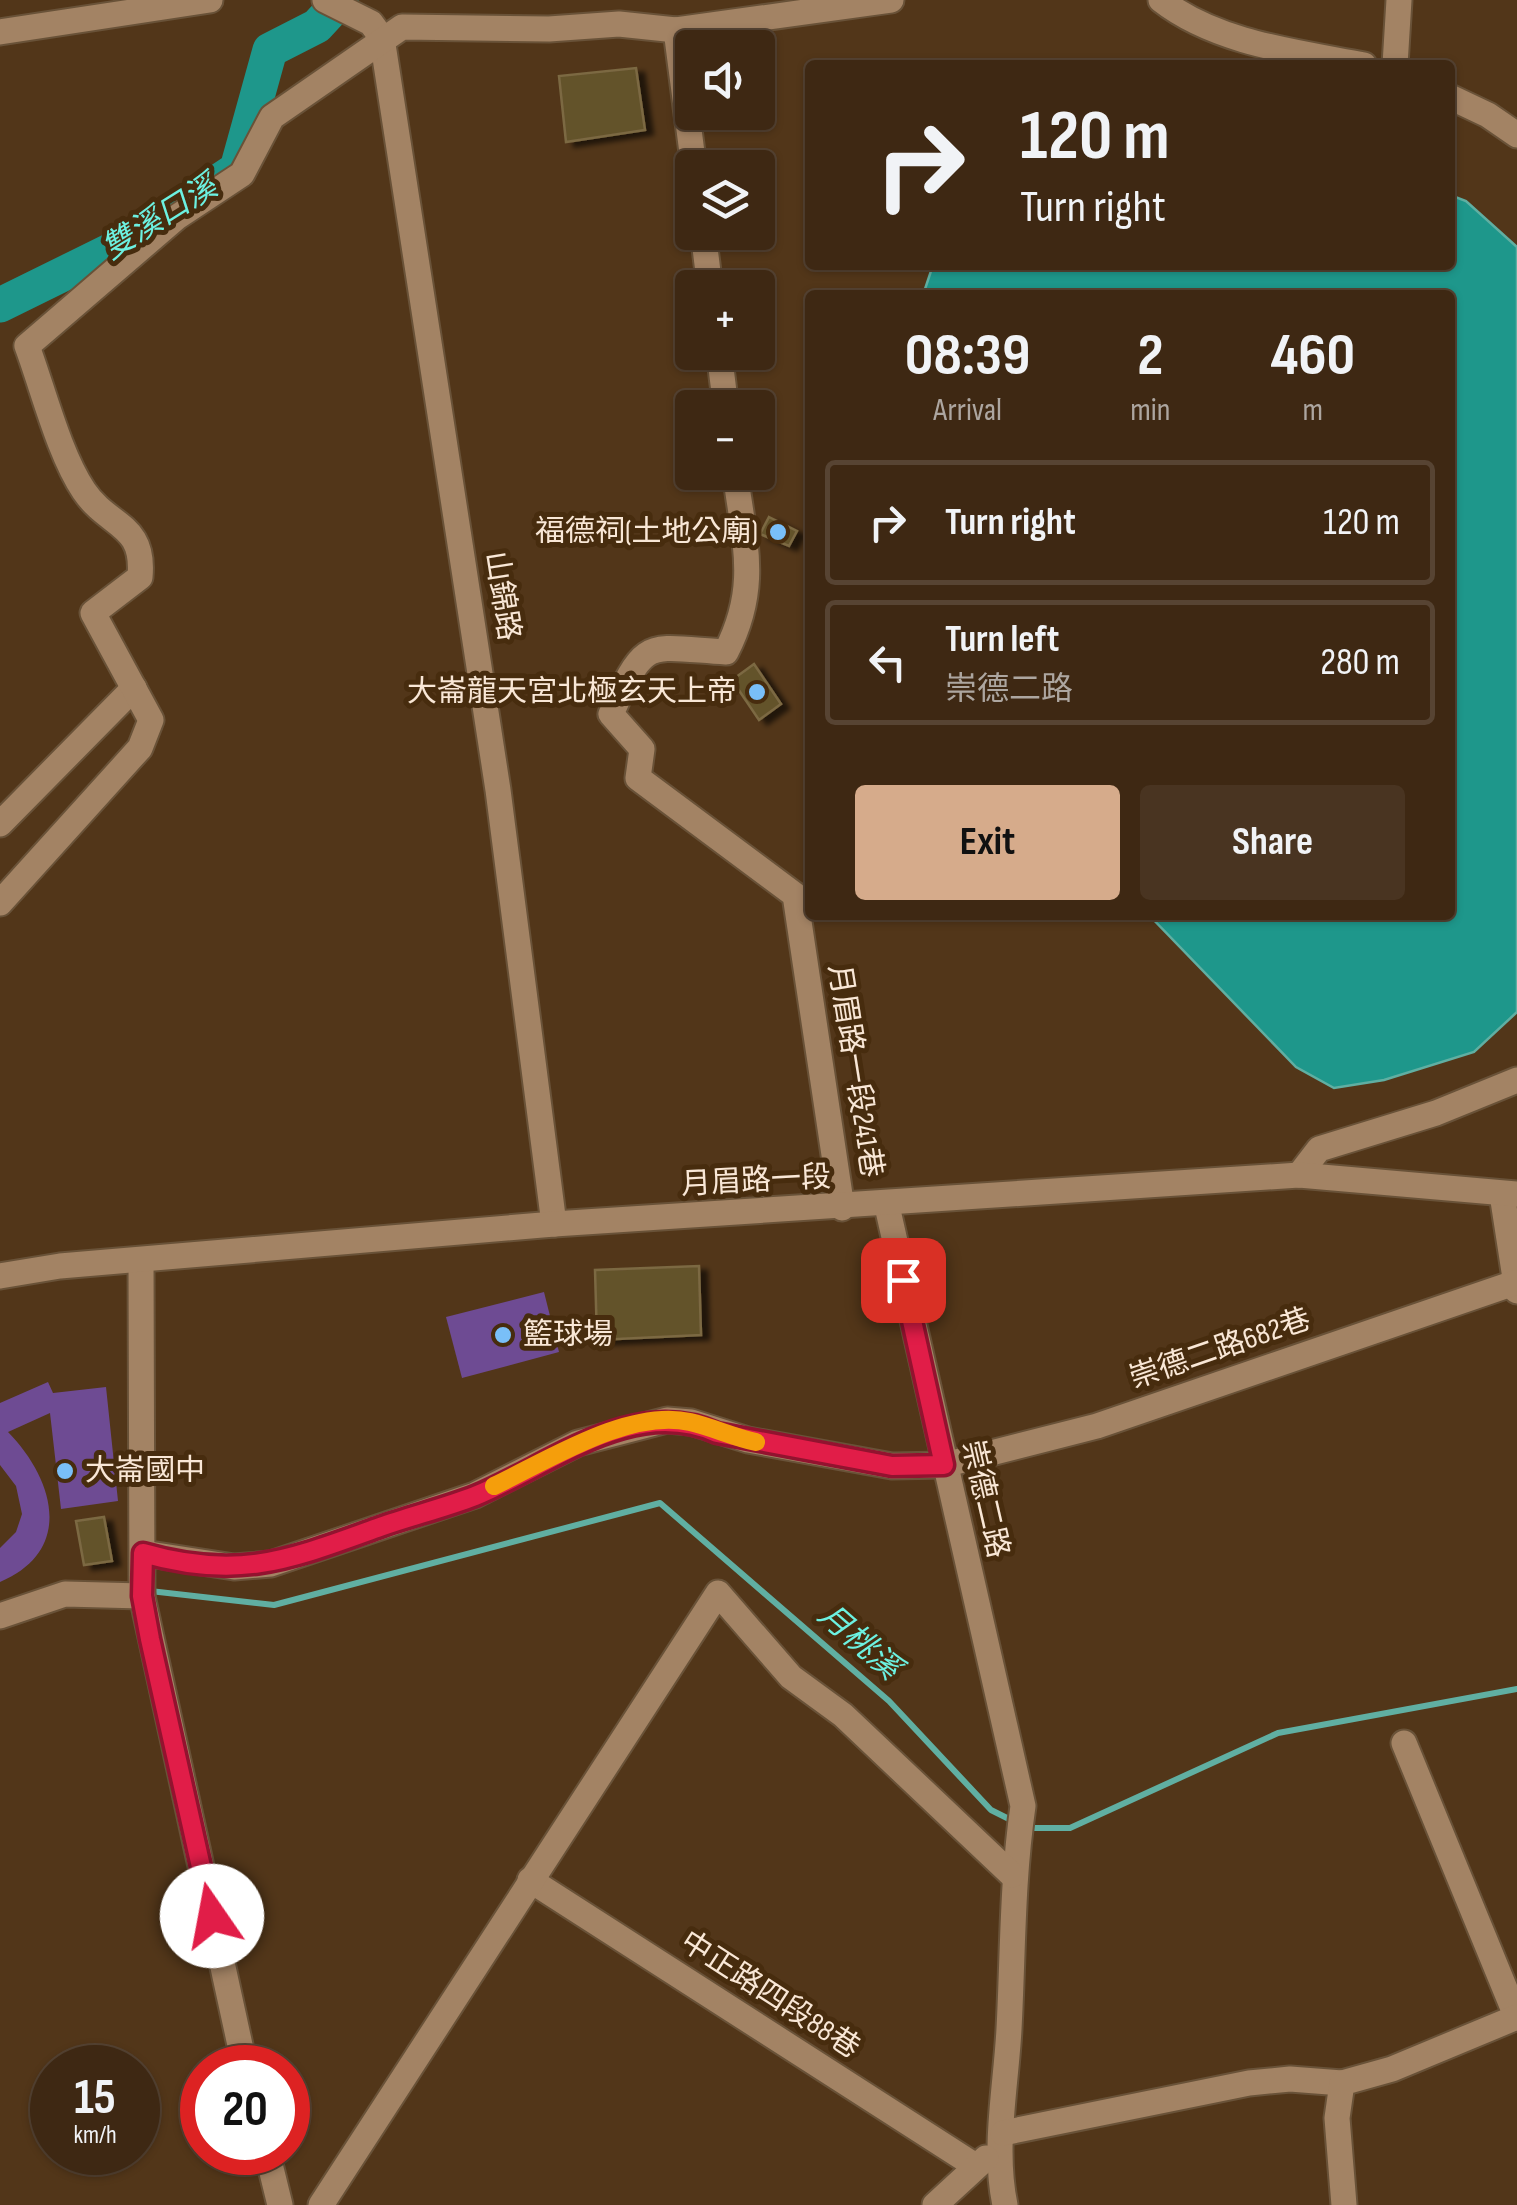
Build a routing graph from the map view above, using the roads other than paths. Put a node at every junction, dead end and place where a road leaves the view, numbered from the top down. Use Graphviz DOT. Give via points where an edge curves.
graph roads {
  1 [pos="210,0"];
  2 [pos="325,0"];
  3 [pos="890,0"];
  4 [pos="1160,0"];
  5 [pos="1399,0"];
  6 [pos="372,20"];
  7 [pos="676,30"];
  8 [pos="0,32"];
  9 [pos="1342,60"];
  10 [pos="1395,60"];
  11 [pos="1455,99"];
  12 [pos="1517,135"];
  13 [pos="737,490"];
  14 [pos="134,688"];
  15 [pos="0,824"];
  16 [pos="0,903"];
  17 [pos="1517,1080"];
  18 [pos="1299,1175"];
  19 [pos="1510,1194"];
  20 [pos="887,1206"];
  21 [pos="842,1208"];
  22 [pos="554,1224"];
  23 [pos="141,1260"];
  24 [pos="0,1276"];
  25 [pos="1516,1287"];
  26 [pos="944,1465"];
  27 [pos="143,1558"];
  28 [pos="142,1595"];
  29 [pos="0,1616"];
  30 [pos="1404,1743"];
  31 [pos="1012,1875"];
  32 [pos="530,1880"];
  33 [pos="1517,2018"];
  34 [pos="240,2045"];
  35 [pos="1342,2083"];
  36 [pos="1001,2142"];
  37 [pos="974,2165"];
  38 [pos="273,2175"];
  39 [pos="280,2205"];
  40 [pos="321,2205"];
  41 [pos="935,2205"];
  42 [pos="1004,2205"];
  43 [pos="1344,2205"];
  1 -- 8 [label="street"];
  2 -- 6 [label="street"];
  3 -- 7 [label="street"];
  4 -- 9 [label="street" via="1219,32"];
  5 -- 10 [label="street"];
  6 -- 7 [label="street" via="402,27 619,24"];
  6 -- 14 [label="street" via="272,117 242,174 177,217 27,346 85,492 137,540 142,553 140,577 92,613"];
  6 -- 22 [label="street, 山錦路" via="496,771"];
  11 -- 12 [label="street"];
  13 -- 21 [label="street, 月眉路一段241巷" via="750,586 726,652 659,648 635,660 611,714 642,749 638,778 796,895"];
  14 -- 15 [label="street"];
  14 -- 16 [label="street" via="152,720 140,748"];
  17 -- 18 [label="street" via="1319,1149"];
  18 -- 19 [label="street, 月眉路一段"];
  18 -- 20 [label="street, 月眉路一段"];
  19 -- 25 [label="street"];
  20 -- 21 [label="street, 月眉路一段"];
  20 -- 26 [label="street, 崇德二路"];
  21 -- 22 [label="street, 月眉路一段"];
  22 -- 23 [label="street, 月眉路一段"];
  23 -- 24 [label="street, 月眉路一段"];
  23 -- 27 [label="street"];
  25 -- 26 [label="street, 崇德二路682巷" via="1097,1426"];
  26 -- 27 [label="street, 崇德二路682巷" via="892,1466 666,1420 578,1443 475,1496 271,1564"];
  26 -- 31 [label="street, 崇德二路" via="1023,1806"];
  27 -- 28 [label="street"];
  28 -- 29 [label="street" via="65,1594"];
  28 -- 34 [label="street"];
  30 -- 33 [label="street"];
  31 -- 32 [label="street" via="843,1714 791,1678 718,1594"];
  31 -- 36 [label="street"];
  32 -- 37 [label="street, 中正路四段88巷"];
  32 -- 40 [label="street"];
  33 -- 35 [label="street"];
  35 -- 36 [label="street" via="1249,2083"];
  35 -- 43 [label="street" via="1337,2118"];
  36 -- 37 [label="street"];
  36 -- 42 [label="street"];
  37 -- 41 [label="street"];
  38 -- 39 [label="street"];
}
